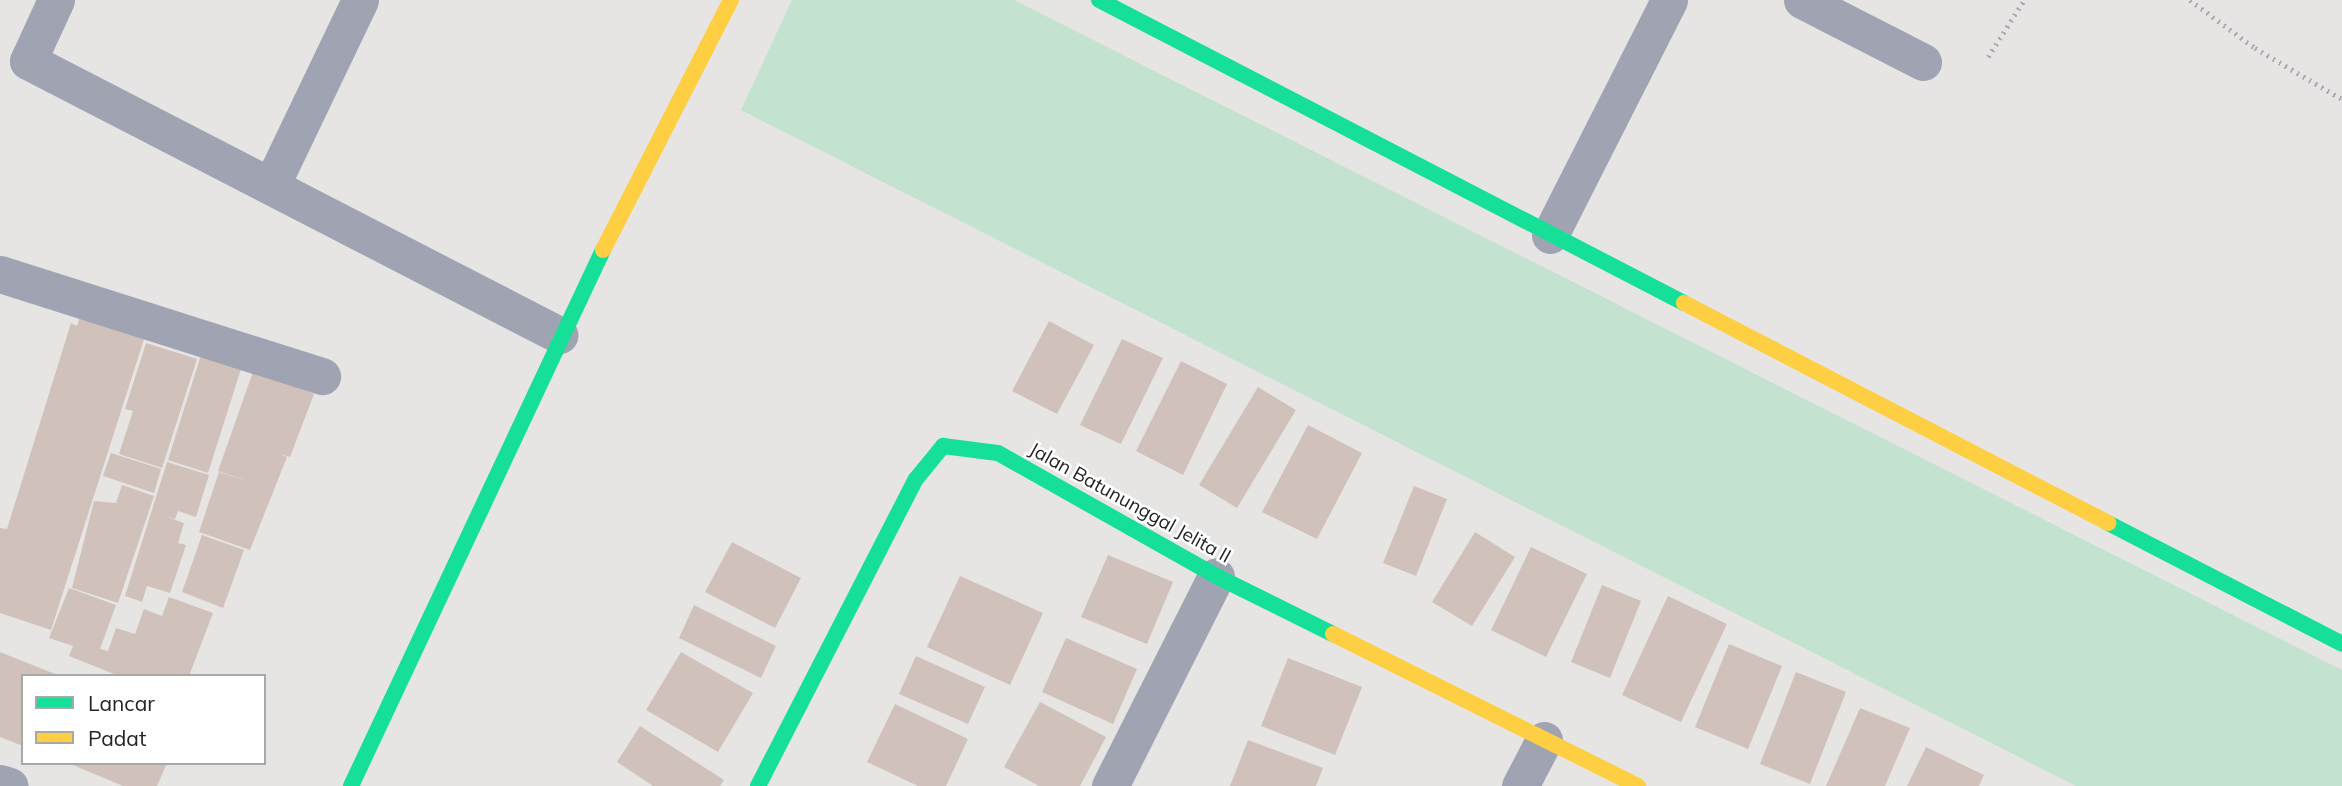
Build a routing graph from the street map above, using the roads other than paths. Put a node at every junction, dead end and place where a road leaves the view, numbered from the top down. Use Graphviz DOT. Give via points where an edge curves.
graph roads {
  1 [pos="56,0"];
  2 [pos="360,0"];
  3 [pos="731,0"];
  4 [pos="1099,0"];
  5 [pos="1669,0"];
  6 [pos="1802,0"];
  7 [pos="1923,62"];
  8 [pos="271,186"];
  9 [pos="1550,235"];
  10 [pos="0,274"];
  11 [pos="559,335"];
  12 [pos="321,376"];
  13 [pos="1216,576"];
  14 [pos="2342,644"];
  15 [pos="1544,740"];
  16 [pos="0,782"];
  17 [pos="10,786"];
  18 [pos="351,786"];
  19 [pos="758,786"];
  20 [pos="1110,786"];
  21 [pos="1520,786"];
  22 [pos="1639,786"];
  1 -- 8 [label="street" via="28,61"];
  2 -- 8 [label="street"];
  3 -- 11 [label="street"];
  4 -- 9 [label="street"];
  5 -- 9 [label="street"];
  6 -- 7 [label="street"];
  8 -- 11 [label="street"];
  9 -- 14 [label="street"];
  10 -- 12 [label="street"];
  11 -- 18 [label="street"];
  13 -- 15 [label="street, Jalan Batununggal Jelita II"];
  13 -- 19 [label="street, Jalan Batununggal Jelita II" via="998,453 943,446 916,479"];
  13 -- 20 [label="street"];
  15 -- 21 [label="street"];
  15 -- 22 [label="street, Jalan Batununggal Jelita II"];
  16 -- 17 [label="street"];
}
